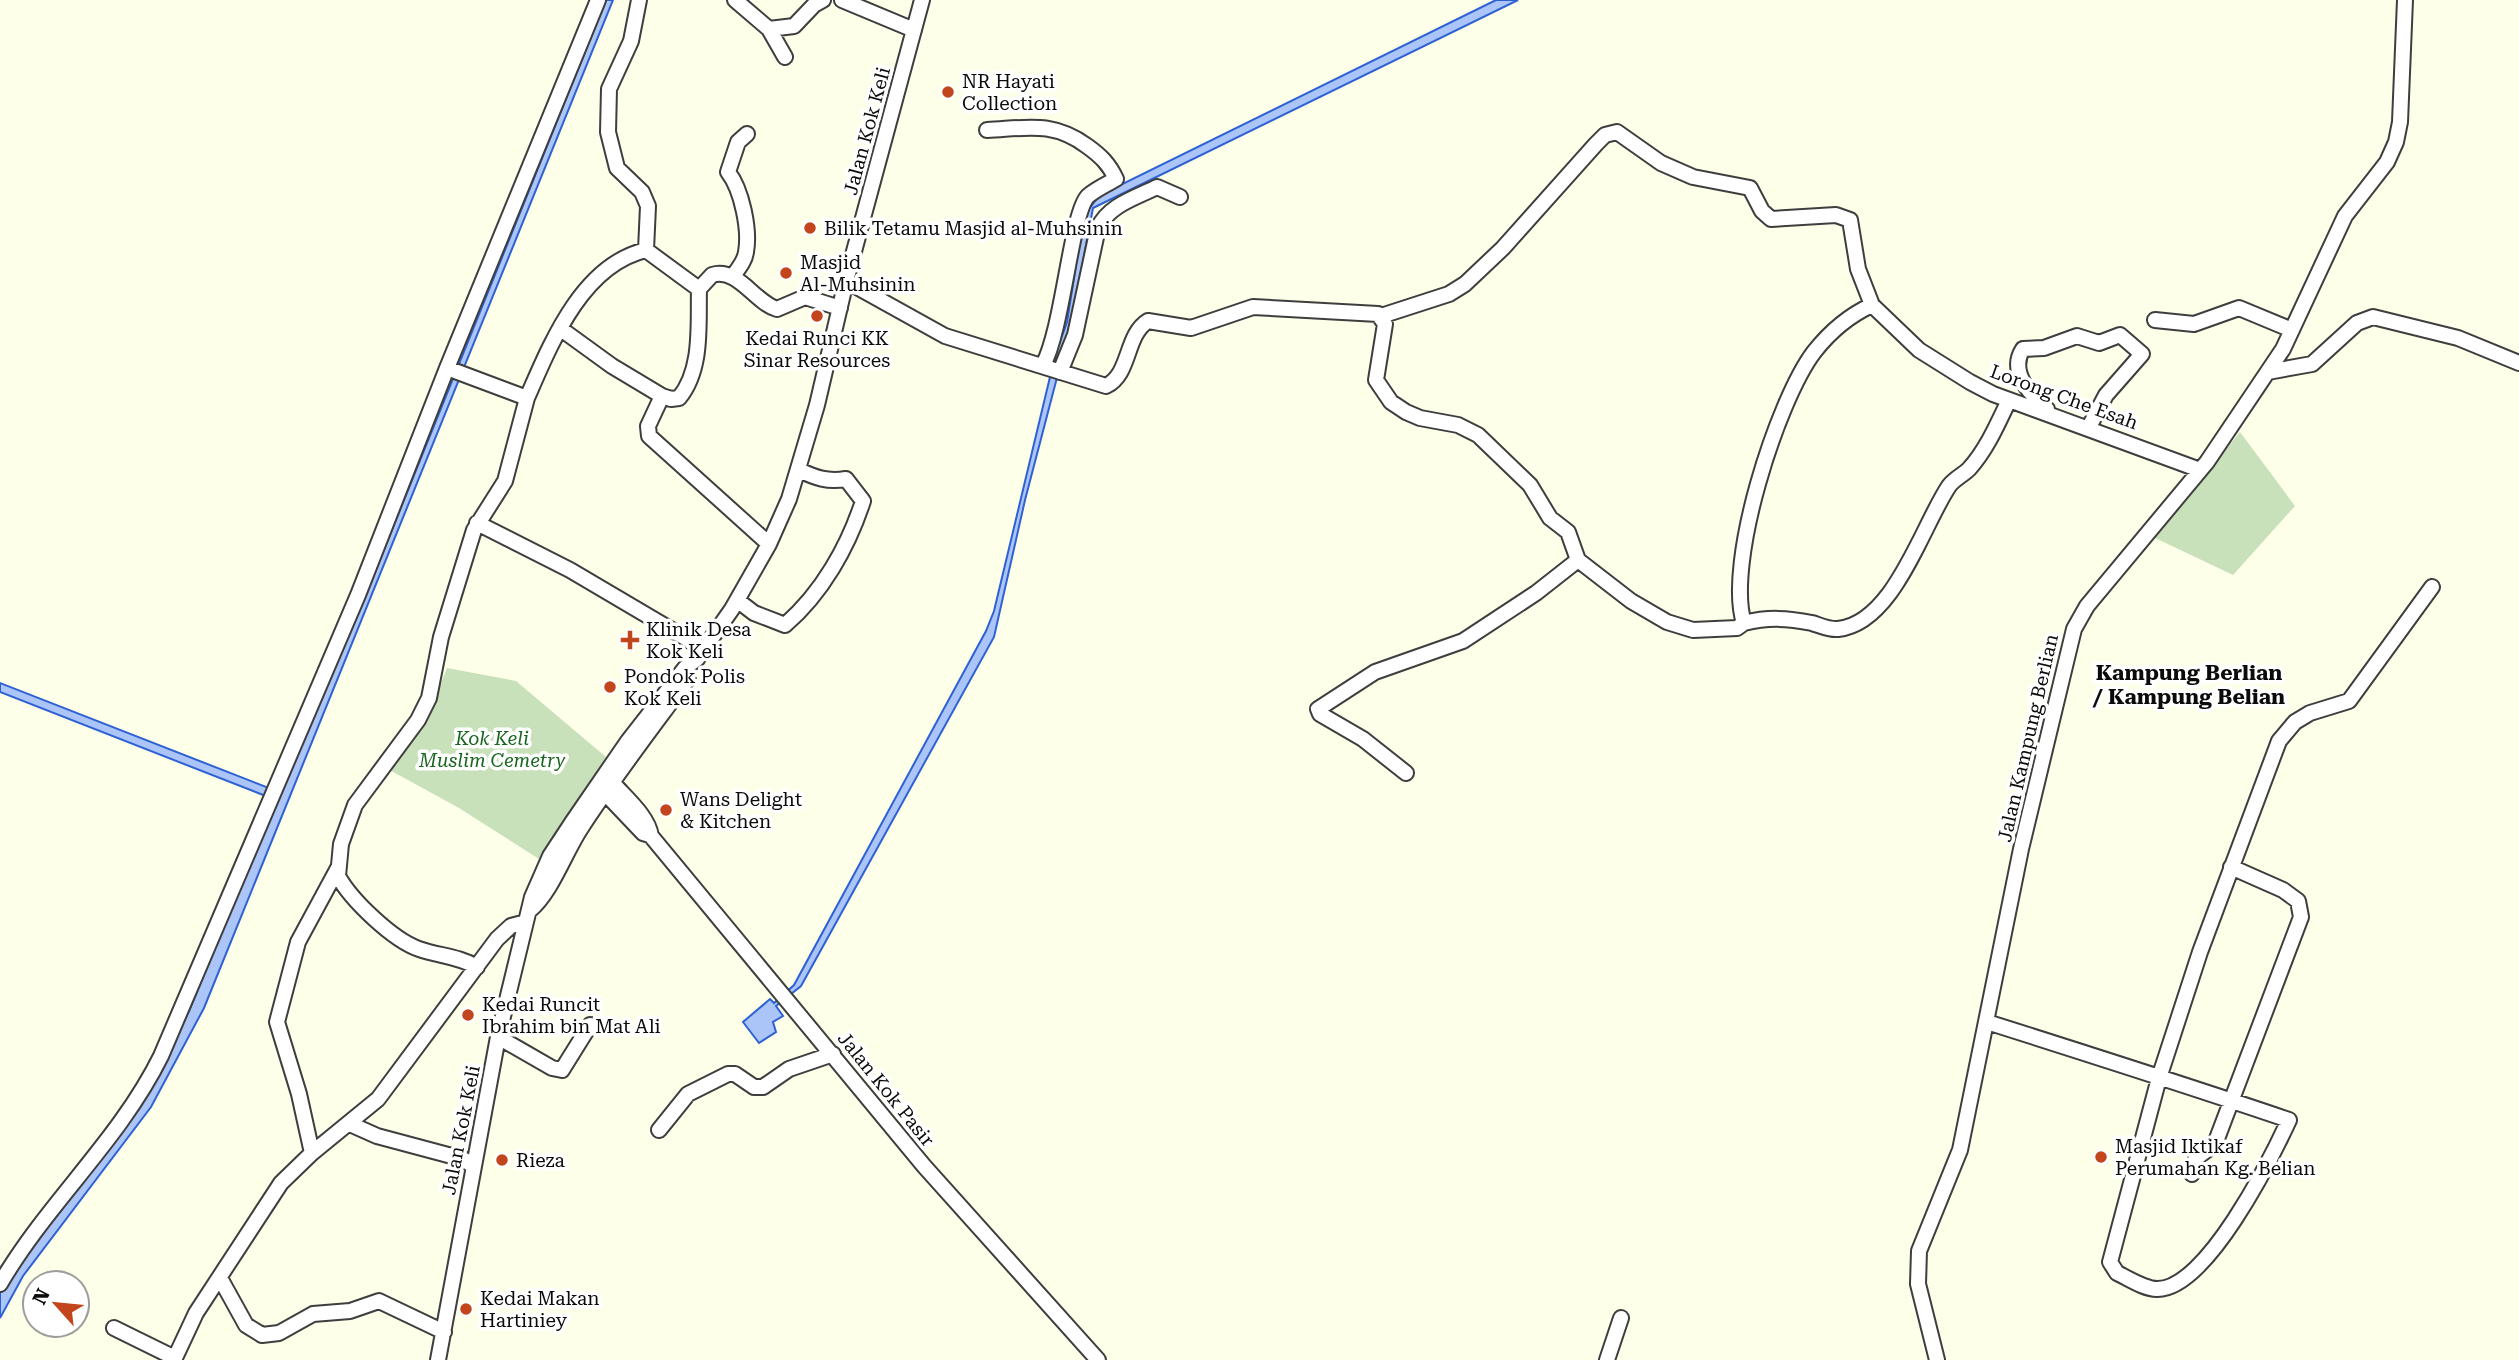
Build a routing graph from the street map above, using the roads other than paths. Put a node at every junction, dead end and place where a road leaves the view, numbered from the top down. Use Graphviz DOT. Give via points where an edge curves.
graph roads {
  1 [pos="598,0"];
  2 [pos="639,0"];
  3 [pos="734,0"];
  4 [pos="823,0"];
  5 [pos="842,0"];
  6 [pos="922,0"];
  7 [pos="2405,0"];
  8 [pos="769,29"];
  9 [pos="914,30"];
  10 [pos="785,57"];
  11 [pos="987,130"];
  12 [pos="747,134"];
  13 [pos="1180,197"];
  14 [pos="646,250"];
  15 [pos="733,276"];
  16 [pos="846,281"];
  17 [pos="699,289"];
  18 [pos="1872,305"];
  19 [pos="840,308"];
  20 [pos="1381,316"];
  21 [pos="2155,320"];
  22 [pos="561,329"];
  23 [pos="2292,330"];
  24 [pos="2519,363"];
  25 [pos="1043,365"];
  26 [pos="450,370"];
  27 [pos="1060,372"];
  28 [pos="2268,372"];
  29 [pos="662,396"];
  30 [pos="527,398"];
  31 [pos="2009,400"];
  32 [pos="2050,413"];
  33 [pos="2089,427"];
  34 [pos="799,470"];
  35 [pos="2200,470"];
  36 [pos="477,523"];
  37 [pos="769,544"];
  38 [pos="1578,561"];
  39 [pos="2432,587"];
  40 [pos="737,600"];
  41 [pos="1744,623"];
  42 [pos="700,654"];
  43 [pos="628,741"];
  44 [pos="627,762"];
  45 [pos="1406,773"];
  46 [pos="608,787"];
  47 [pos="633,813"];
  48 [pos="580,819"];
  49 [pos="340,865"];
  50 [pos="2231,867"];
  51 [pos="528,916"];
  52 [pos="477,967"];
  53 [pos="1987,1022"];
  54 [pos="590,1025"];
  55 [pos="498,1037"];
  56 [pos="833,1054"];
  57 [pos="2159,1078"];
  58 [pos="2231,1100"];
  59 [pos="350,1124"];
  60 [pos="660,1130"];
  61 [pos="312,1153"];
  62 [pos="473,1166"];
  63 [pos="2192,1174"];
  64 [pos="220,1278"];
  65 [pos="0,1284"];
  66 [pos="1621,1318"];
  67 [pos="114,1328"];
  68 [pos="444,1332"];
  69 [pos="175,1359"];
  70 [pos="439,1360"];
  71 [pos="1098,1360"];
  72 [pos="1606,1360"];
  73 [pos="1937,1360"];
  1 -- 26 [label="street"];
  2 -- 14 [label="street" via="631,41 609,89 608,132 617,168 642,191 648,206"];
  3 -- 8 [label="street"];
  4 -- 8 [label="street" via="794,26"];
  5 -- 9 [label="street"];
  6 -- 9 [label="street, Jalan Kok Keli"];
  7 -- 23 [label="street, Jalan Kampung Berlian" via="2396,142 2345,216"];
  8 -- 10 [label="street"];
  9 -- 16 [label="street, Jalan Kok Keli"];
  11 -- 25 [label="street" via="1053,127 1068,132 1103,158 1116,179 1088,197 1080,212 1060,314"];
  12 -- 15 [label="street" via="738,142 727,172 737,188 746,241 745,256"];
  13 -- 27 [label="street" via="1157,187 1103,217 1075,335"];
  14 -- 17 [label="street"];
  14 -- 22 [label="street" via="625,256 603,271"];
  15 -- 17 [label="street" via="715,274"];
  15 -- 19 [label="street" via="767,306 777,309 805,297"];
  16 -- 19 [label="street, Jalan Kok Keli"];
  16 -- 25 [label="street" via="935,332"];
  17 -- 29 [label="street" via="698,339 690,377 678,397"];
  18 -- 20 [label="street, Lorong Che Esah" via="1858,269 1853,225 1846,218 1771,219 1750,188 1693,177 1661,163 1617,132 1605,135 1465,284 1449,294"];
  18 -- 31 [label="street, Lorong Che Esah" via="1919,351"];
  18 -- 41 [label="street" via="1854,314 1815,351 1788,395 1752,509 1739,588"];
  19 -- 34 [label="street, Jalan Kok Keli"];
  20 -- 27 [label="street" via="1253,307 1191,328 1148,321 1137,330 1112,383 1099,385"];
  20 -- 38 [label="street" via="1385,324 1376,374 1381,389 1406,412 1478,435 1530,485 1550,517 1568,532"];
  21 -- 23 [label="street" via="2194,324 2239,308"];
  22 -- 29 [label="street"];
  22 -- 30 [label="street"];
  23 -- 28 [label="street, Jalan Kampung Berlian"];
  24 -- 28 [label="street" via="2458,338 2373,317 2357,323 2312,364"];
  25 -- 27 [label="street"];
  26 -- 30 [label="street"];
  26 -- 65 [label="street" via="146,1085"];
  28 -- 35 [label="street, Jalan Kampung Berlian"];
  29 -- 37 [label="street" via="648,426 650,439"];
  30 -- 36 [label="street" via="505,481"];
  31 -- 32 [label="street, Lorong Che Esah"];
  31 -- 41 [label="street" via="1987,444 1969,469 1951,483 1927,533 1878,607 1837,629 1788,618"];
  32 -- 33 [label="street, Lorong Che Esah"];
  32 -- 33 [label="street" via="2031,395 2020,374 2018,359 2023,349 2044,348 2077,336 2099,343 2120,335 2141,354 2106,395"];
  33 -- 35 [label="street, Lorong Che Esah"];
  34 -- 37 [label="street, Jalan Kok Keli"];
  34 -- 40 [label="street" via="832,482 846,479 863,501 855,526 831,570 785,625 754,613"];
  35 -- 53 [label="street, Jalan Kampung Berlian" via="2087,606 2074,629 2021,849"];
  36 -- 42 [label="street" via="570,570"];
  36 -- 49 [label="street" via="441,637 424,710 361,793 343,836"];
  37 -- 40 [label="street, Jalan Kok Keli"];
  38 -- 41 [label="street" via="1667,622 1693,630 1737,628"];
  38 -- 45 [label="street" via="1463,641 1375,672 1318,709"];
  39 -- 50 [label="street" via="2349,701 2310,713 2279,741"];
  40 -- 42 [label="street, Jalan Kok Keli"];
  42 -- 43 [label="street, Jalan Kok Keli"];
  42 -- 44 [label="street, Jalan Kok Keli" via="694,672"];
  43 -- 46 [label="street"];
  43 -- 48 [label="street, Jalan Kok Keli"];
  44 -- 46 [label="street, Jalan Kok Keli"];
  44 -- 47 [label="street" via="626,784"];
  46 -- 47 [label="street, Jalan Kok Pasir"];
  46 -- 48 [label="street, Jalan Kok Keli"];
  47 -- 48 [label="street" via="608,810"];
  47 -- 56 [label="street, Jalan Kok Pasir" via="650,827 651,836"];
  48 -- 51 [label="street, Jalan Kok Keli" via="541,901"];
  49 -- 52 [label="street" via="338,876 344,886 393,934 419,950 459,958"];
  49 -- 61 [label="street" via="298,942 277,1022"];
  50 -- 57 [label="street"];
  50 -- 58 [label="street" via="2283,890 2298,901 2301,917"];
  51 -- 52 [label="street" via="506,930"];
  51 -- 55 [label="street, Jalan Kok Keli"];
  52 -- 59 [label="street" via="400,1073"];
  53 -- 57 [label="street"];
  53 -- 73 [label="street, Jalan Kampung Berlian" via="1960,1150 1919,1251 1919,1284"];
  54 -- 55 [label="street" via="562,1070 552,1069"];
  55 -- 62 [label="street, Jalan Kok Keli"];
  56 -- 60 [label="street" via="789,1069 763,1087 728,1074 688,1094"];
  56 -- 71 [label="street, Jalan Kok Pasir" via="924,1166"];
  57 -- 58 [label="street"];
  57 -- 58 [label="street" via="2110,1262 2117,1273 2152,1289 2169,1286 2208,1255 2236,1220 2289,1120"];
  58 -- 63 [label="street" via="2213,1148 2196,1158"];
  59 -- 61 [label="street"];
  59 -- 62 [label="street"];
  61 -- 64 [label="street" via="281,1183"];
  62 -- 68 [label="street, Jalan Kok Keli"];
  64 -- 68 [label="street" via="246,1325 262,1335 279,1333 313,1314 350,1311 379,1301"];
  64 -- 69 [label="street" via="196,1313"];
  66 -- 72 [label="street"];
  67 -- 69 [label="street"];
  68 -- 70 [label="street, Jalan Kok Keli"];
}
